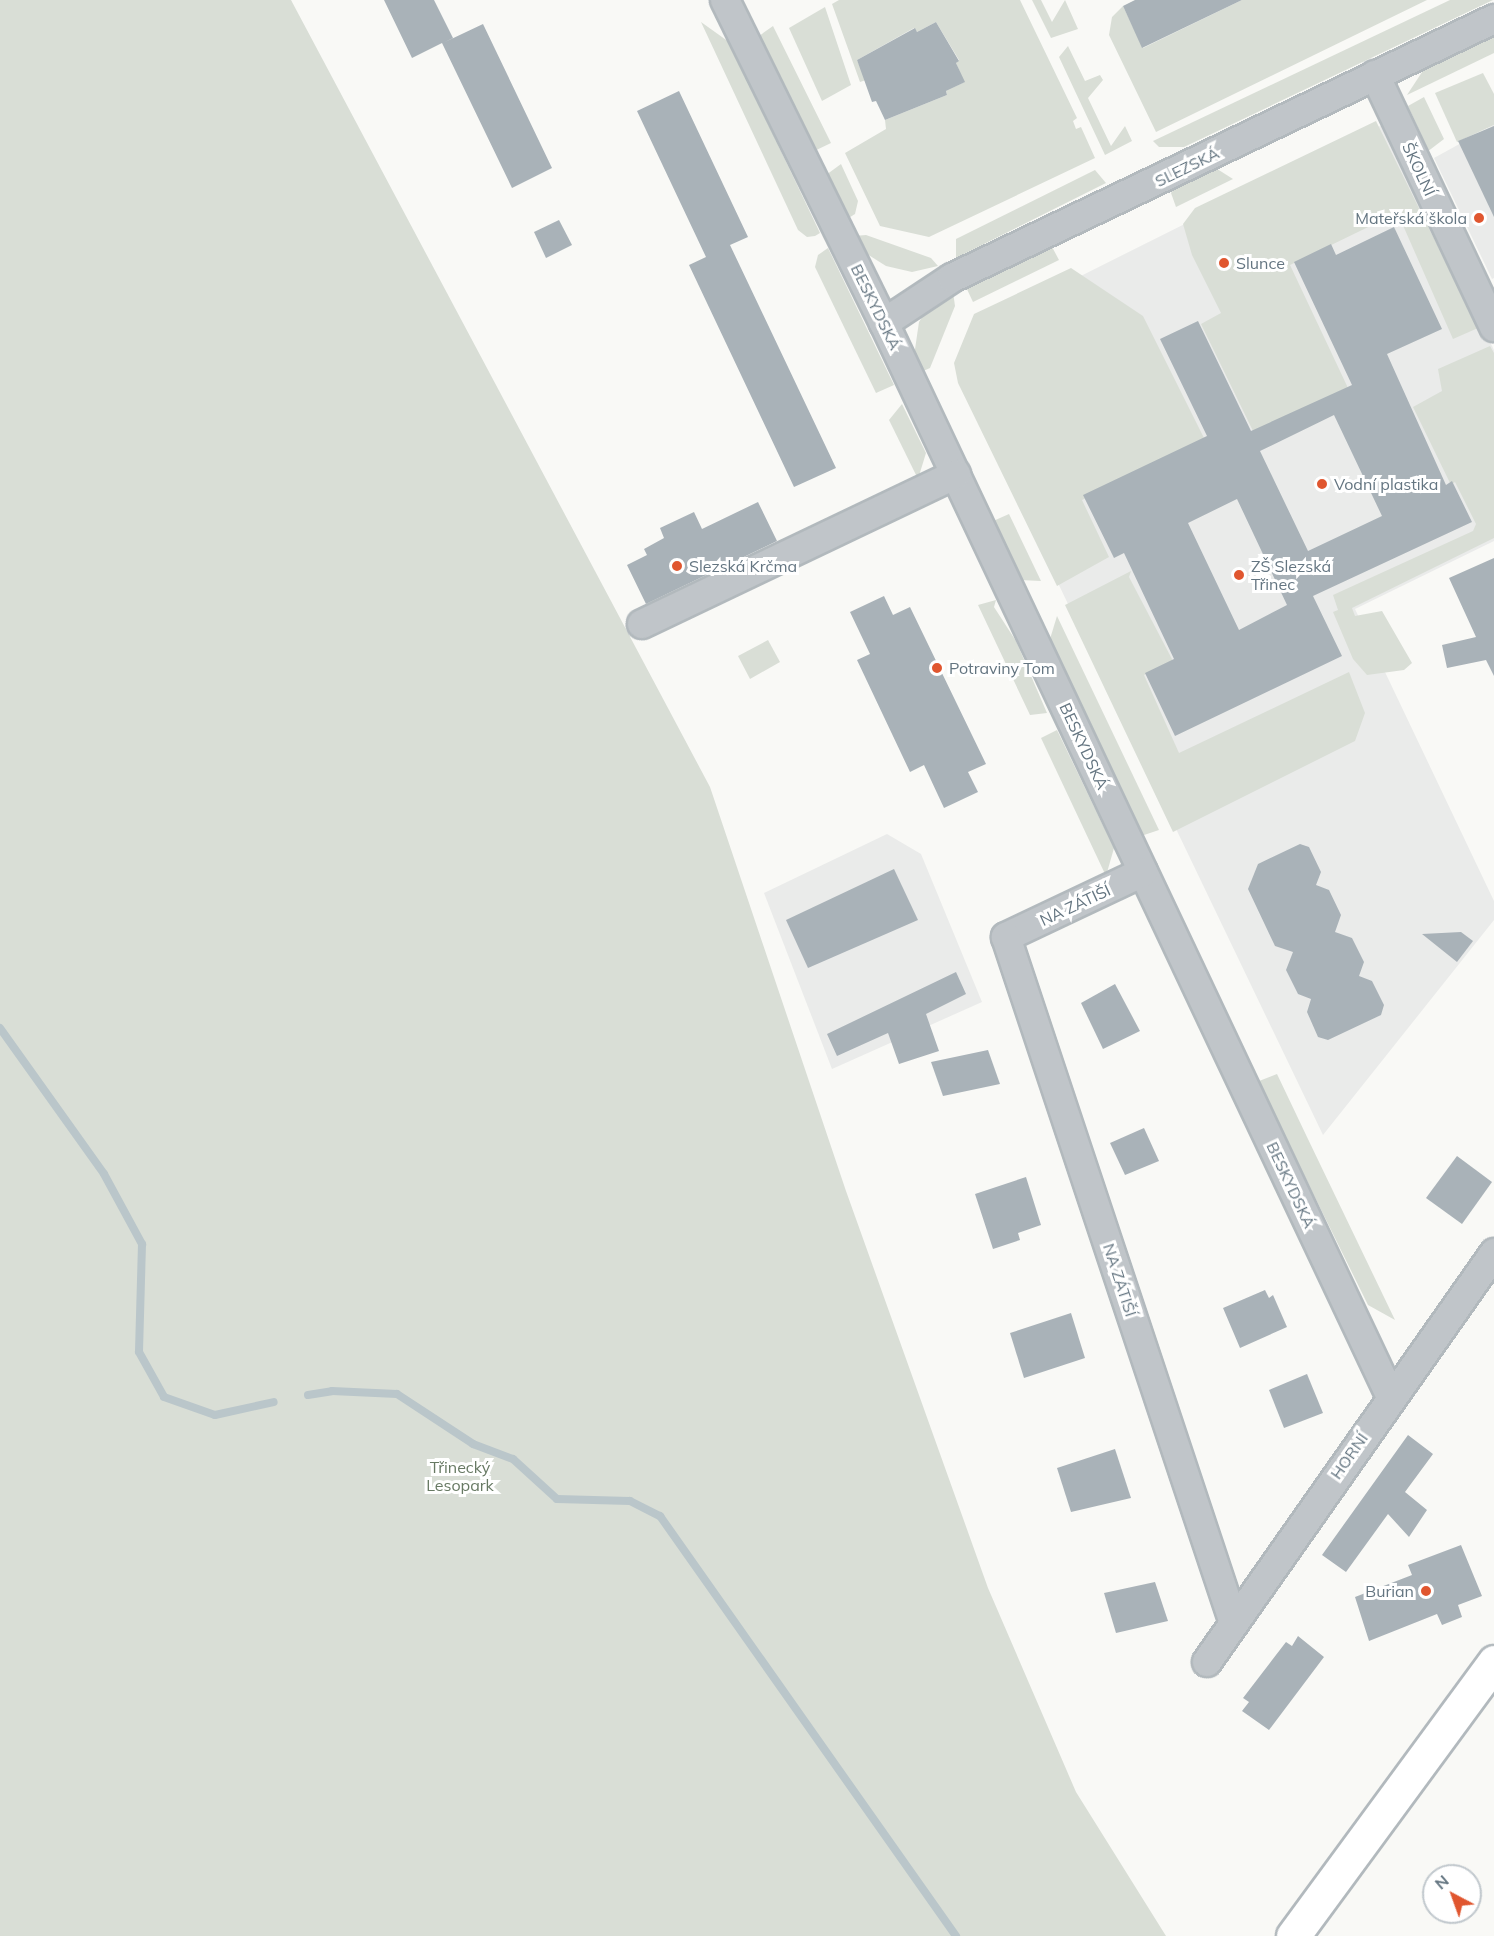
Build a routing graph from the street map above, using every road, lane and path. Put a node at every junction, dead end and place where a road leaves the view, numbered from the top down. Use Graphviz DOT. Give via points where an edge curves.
graph roads {
  1 [pos="725,0"];
  2 [pos="1494,19"];
  3 [pos="1375,75"];
  4 [pos="884,323"];
  5 [pos="1494,327"];
  6 [pos="956,474"];
  7 [pos="642,624"];
  8 [pos="1143,872"];
  9 [pos="1494,1253"];
  10 [pos="1391,1397"];
  11 [pos="1234,1623"];
  12 [pos="1207,1662"];
  13 [pos="1494,1662"];
  14 [pos="1293,1936"];
  1 -- 4 [label="street, BESKYDSKÁ"];
  2 -- 3 [label="street, SLEZSKÁ"];
  3 -- 4 [label="street, SLEZSKÁ" via="952,278"];
  3 -- 5 [label="street, ŠKOLNÍ"];
  4 -- 6 [label="street, BESKYDSKÁ"];
  6 -- 7 [label="street"];
  6 -- 8 [label="street, BESKYDSKÁ"];
  8 -- 10 [label="street, BESKYDSKÁ"];
  8 -- 11 [label="street, NA ZÁTIŠÍ" via="1006,937"];
  9 -- 10 [label="street, HORNÍ"];
  10 -- 11 [label="street, HORNÍ"];
  11 -- 12 [label="street, HORNÍ"];
  13 -- 14 [label="main road"];
}
